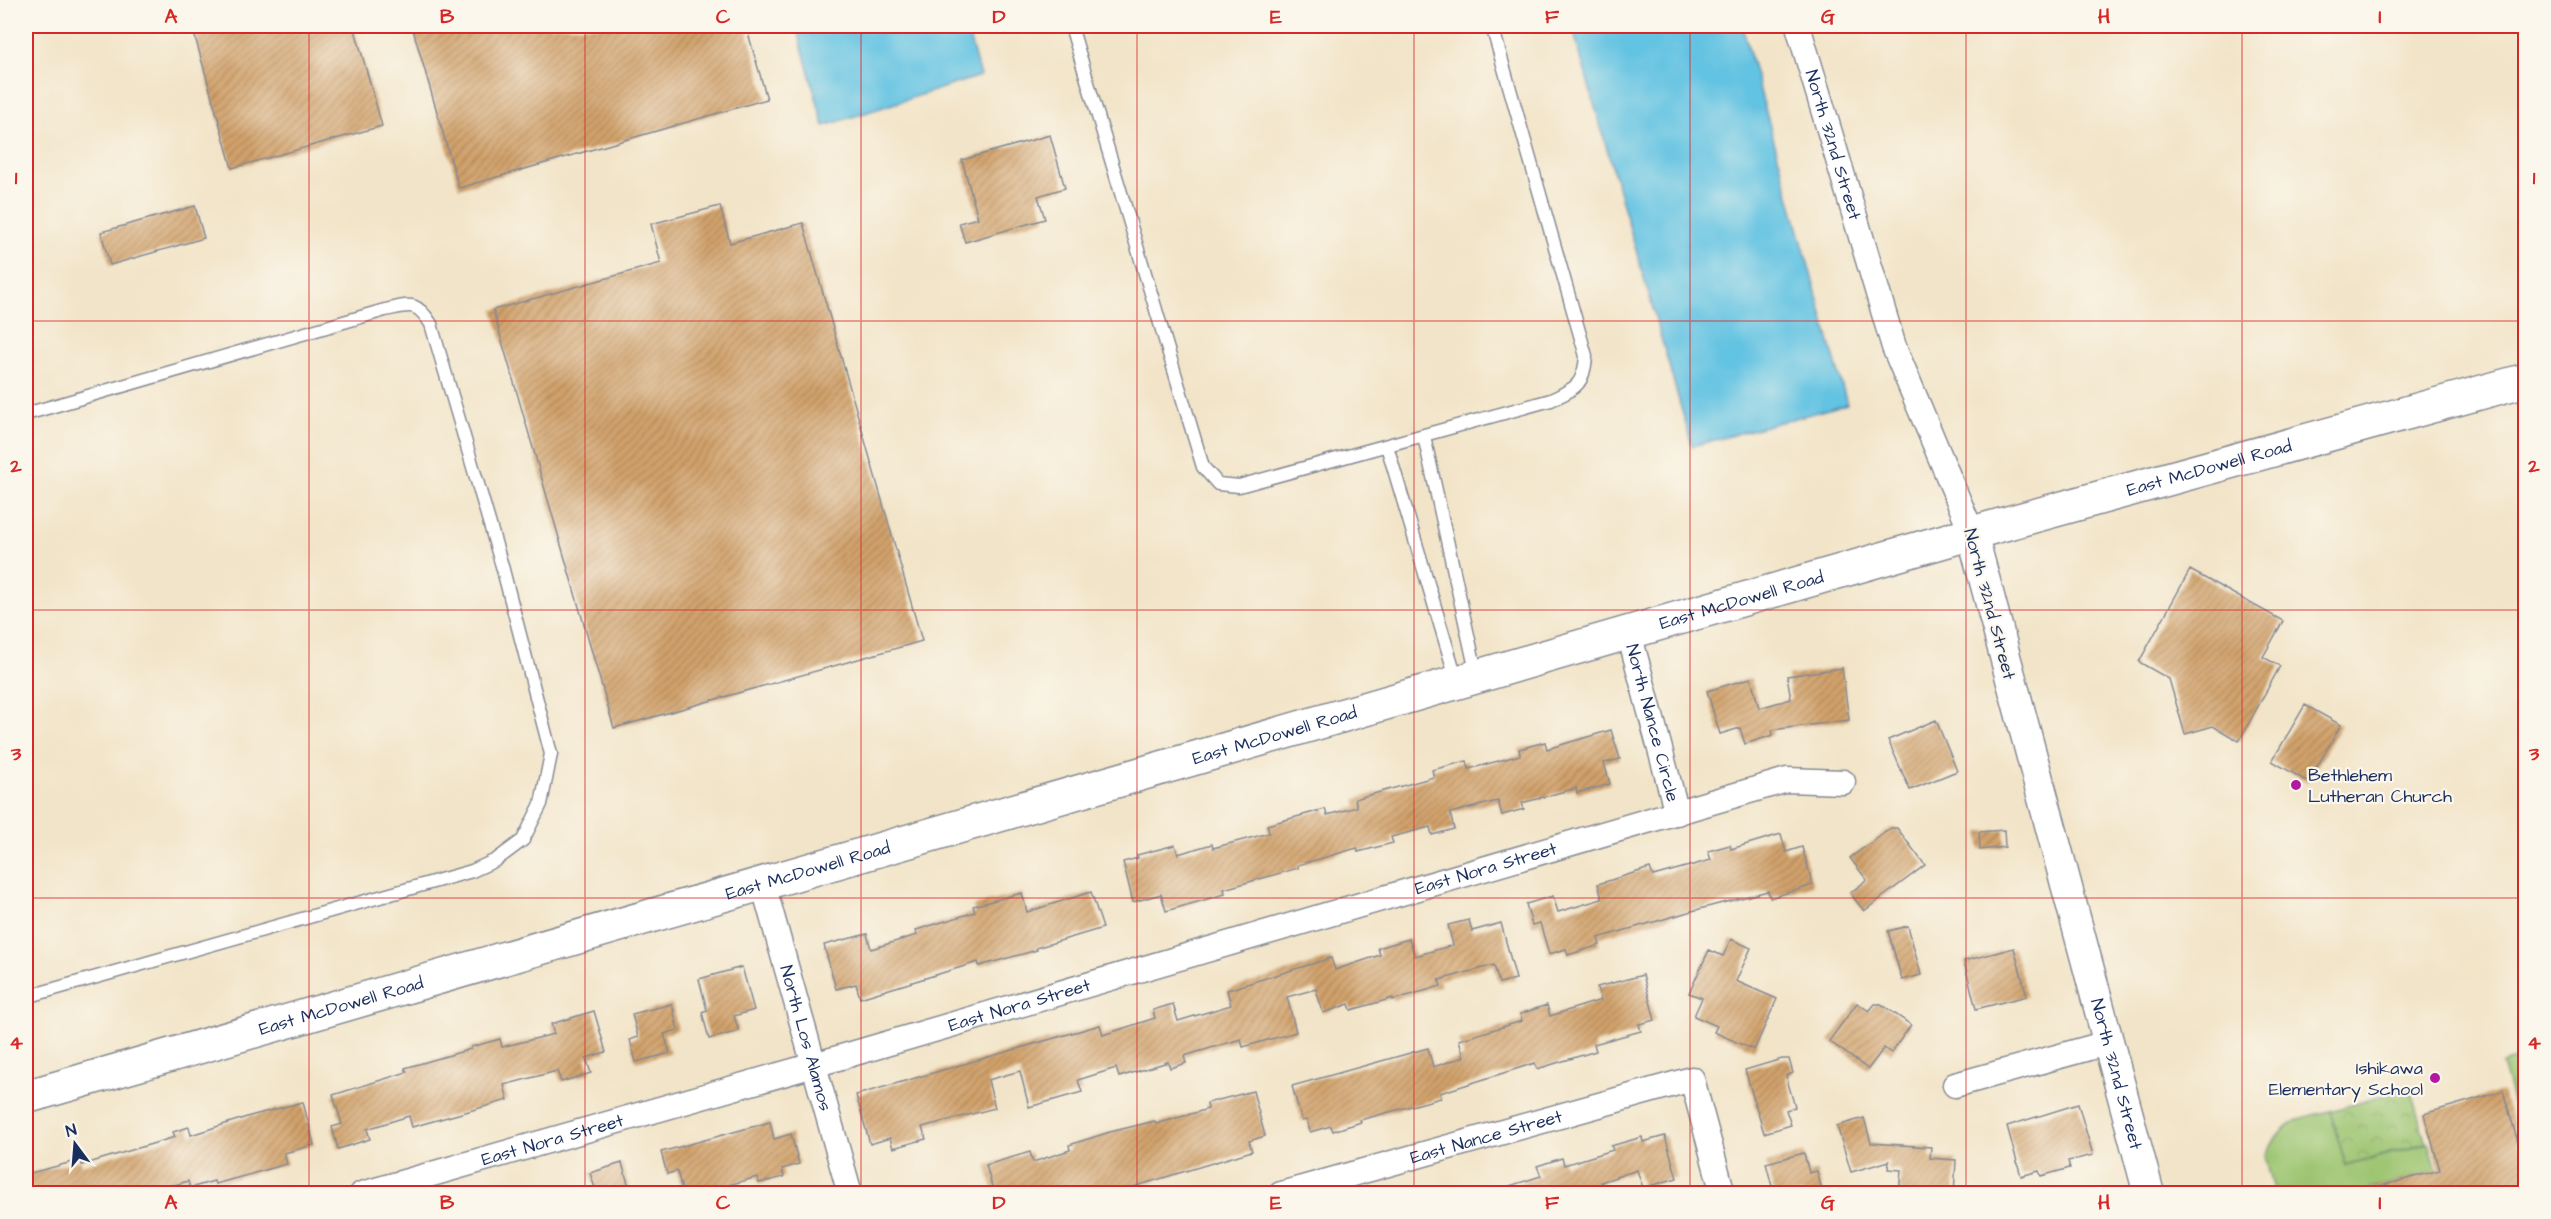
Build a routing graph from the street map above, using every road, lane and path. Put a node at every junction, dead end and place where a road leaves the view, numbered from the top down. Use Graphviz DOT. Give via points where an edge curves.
graph roads {
  1 [pos="1071,26"];
  2 [pos="1492,26"];
  3 [pos="1798,26"];
  4 [pos="2526,380"];
  5 [pos="26,414"];
  6 [pos="1424,436"];
  7 [pos="1387,446"];
  8 [pos="1972,533"];
  9 [pos="1629,633"];
  10 [pos="1467,680"];
  11 [pos="1843,782"];
  12 [pos="1677,813"];
  13 [pos="763,884"];
  14 [pos="26,998"];
  15 [pos="2107,1043"];
  16 [pos="814,1065"];
  17 [pos="1955,1085"];
  18 [pos="26,1096"];
  19 [pos="362,1194"];
  20 [pos="850,1194"];
  21 [pos="1281,1194"];
  22 [pos="1723,1194"];
  23 [pos="2149,1194"];
  1 -- 7 [label="lane" via="1203,467 1218,484 1239,486"];
  2 -- 6 [label="lane" via="1586,356 1585,376 1570,391 1551,400"];
  3 -- 8 [label="street, North 32nd Street" via="1894,347"];
  4 -- 8 [label="main road, East McDowell Road"];
  5 -- 14 [label="lane" via="385,310 412,305 422,308 431,324 502,566 550,754 541,804 523,840 496,860 472,871"];
  6 -- 7 [label="lane"];
  6 -- 10 [label="lane"];
  7 -- 10 [label="lane"];
  8 -- 9 [label="main road, East McDowell Road"];
  8 -- 15 [label="street, North 32nd Street"];
  9 -- 10 [label="main road, East McDowell Road"];
  9 -- 12 [label="street, North Nance Circle"];
  10 -- 13 [label="main road, East McDowell Road"];
  11 -- 12 [label="street, East Nora Street" via="1787,780"];
  12 -- 16 [label="street, East Nora Street"];
  13 -- 16 [label="street, North Los Alamos"];
  13 -- 18 [label="main road, East McDowell Road"];
  15 -- 17 [label="street"];
  15 -- 23 [label="street, North 32nd Street"];
  16 -- 19 [label="street, East Nora Street"];
  16 -- 20 [label="street, North Los Alamos"];
  21 -- 22 [label="street, East Nance Street" via="1692,1079"];
}
